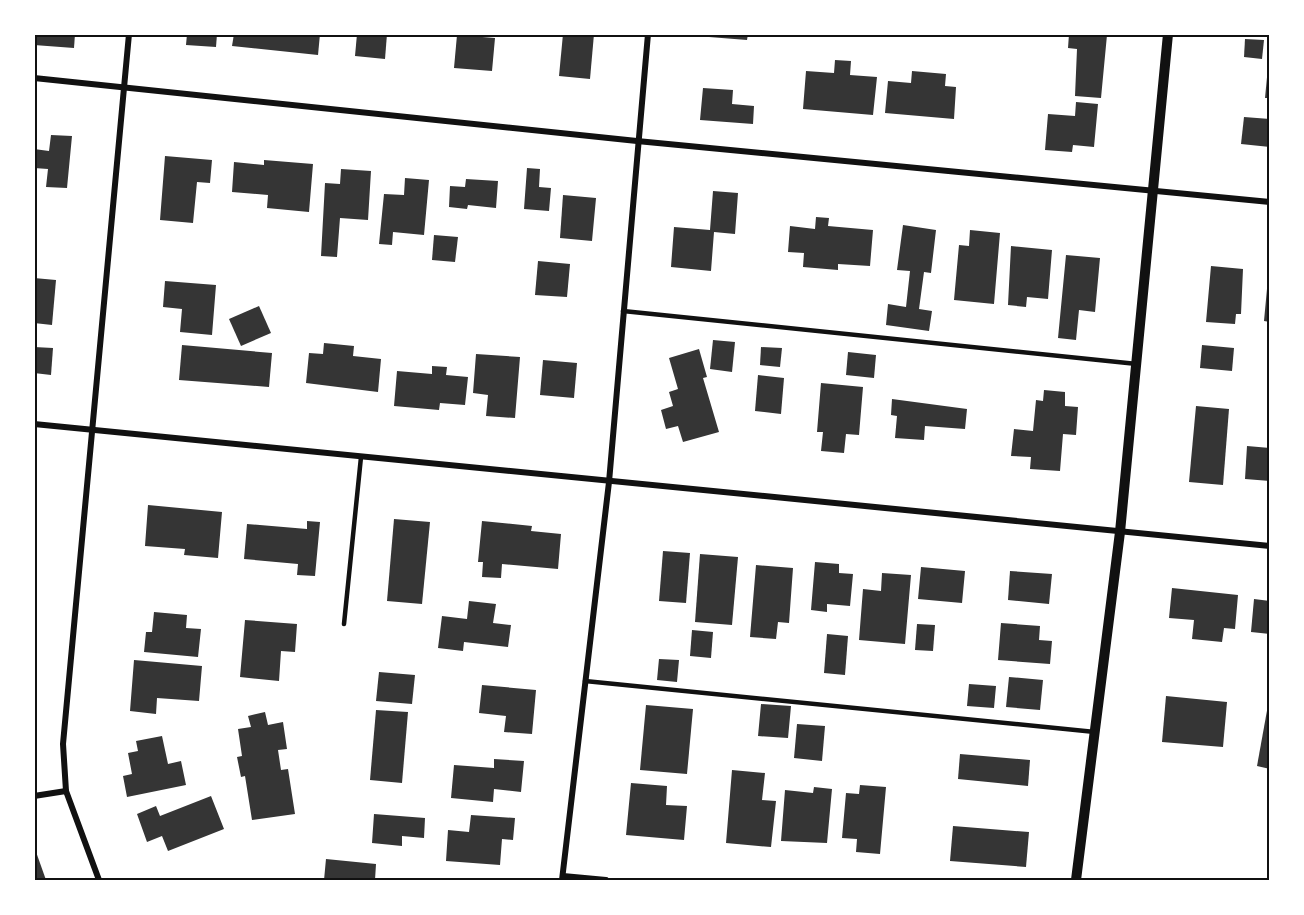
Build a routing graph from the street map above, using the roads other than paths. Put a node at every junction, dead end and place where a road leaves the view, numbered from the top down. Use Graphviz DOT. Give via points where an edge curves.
graph roads {
  1 [pos="129,34"];
  2 [pos="648,34"];
  3 [pos="1168,34"];
  4 [pos="34,78"];
  5 [pos="124,86"];
  6 [pos="637,141"];
  7 [pos="1153,190"];
  8 [pos="1269,202"];
  9 [pos="623,311"];
  10 [pos="1137,364"];
  11 [pos="34,424"];
  12 [pos="94,430"];
  13 [pos="360,457"];
  14 [pos="609,482"];
  15 [pos="1120,532"];
  16 [pos="1269,546"];
  17 [pos="344,624"];
  18 [pos="585,681"];
  19 [pos="1095,732"];
  20 [pos="66,791"];
  21 [pos="34,796"];
  22 [pos="562,878"];
  23 [pos="99,880"];
  24 [pos="606,880"];
  25 [pos="1076,880"];
  1 -- 5 [label="street"];
  2 -- 6 [label="street"];
  3 -- 7 [label="street"];
  4 -- 5 [label="street"];
  5 -- 6 [label="street"];
  5 -- 12 [label="street"];
  6 -- 7 [label="street"];
  6 -- 9 [label="street"];
  7 -- 8 [label="street"];
  7 -- 10 [label="street"];
  9 -- 10 [label="lane"];
  9 -- 14 [label="street"];
  10 -- 15 [label="street"];
  11 -- 12 [label="street"];
  12 -- 13 [label="street"];
  12 -- 20 [label="street" via="63,744"];
  13 -- 14 [label="street"];
  13 -- 17 [label="lane"];
  14 -- 15 [label="street"];
  14 -- 18 [label="street"];
  15 -- 16 [label="street"];
  15 -- 19 [label="street"];
  18 -- 19 [label="lane"];
  18 -- 22 [label="street"];
  19 -- 25 [label="street"];
  20 -- 21 [label="street"];
  20 -- 23 [label="street"];
  22 -- 24 [label="street"];
}
